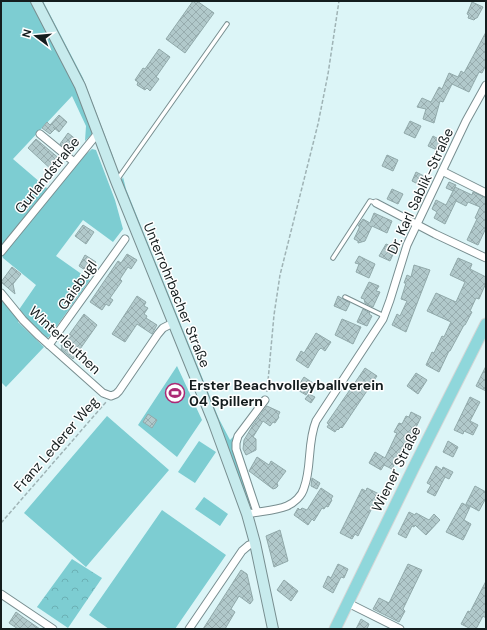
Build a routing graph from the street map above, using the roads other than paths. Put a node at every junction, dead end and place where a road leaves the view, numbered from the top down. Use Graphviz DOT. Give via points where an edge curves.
graph roads {
  1 [pos="36,1"];
  2 [pos="227,24"];
  3 [pos="486,85"];
  4 [pos="98,133"];
  5 [pos="40,134"];
  6 [pos="74,162"];
  7 [pos="442,171"];
  8 [pos="116,181"];
  9 [pos="486,193"];
  10 [pos="376,203"];
  11 [pos="417,224"];
  12 [pos="125,239"];
  13 [pos="1,252"];
  14 [pos="333,258"];
  15 [pos="486,258"];
  16 [pos="1,294"];
  17 [pos="345,297"];
  18 [pos="384,316"];
  19 [pos="173,323"];
  20 [pos="486,324"];
  21 [pos="49,345"];
  22 [pos="264,400"];
  23 [pos="252,513"];
  24 [pos="255,543"];
  25 [pos="1,594"];
  26 [pos="348,603"];
  27 [pos="53,629"];
  28 [pos="189,629"];
  29 [pos="273,629"];
  30 [pos="335,629"];
  31 [pos="400,629"];
  1 -- 4 [label="main road, Unterrohrbacher Straße" via="75,74"];
  2 -- 8 [label="lane"];
  3 -- 7 [label="street, Dr. Karl Sablik-Straße"];
  4 -- 6 [label="street, Gurlandstraße"];
  4 -- 8 [label="main road, Unterrohrbacher Straße"];
  5 -- 6 [label="street"];
  6 -- 13 [label="street, Gurlandstraße"];
  7 -- 9 [label="street"];
  7 -- 11 [label="street, Dr. Karl Sablik-Straße"];
  8 -- 19 [label="main road, Unterrohrbacher Straße"];
  10 -- 11 [label="street"];
  10 -- 14 [label="lane" via="370,201"];
  11 -- 15 [label="street"];
  11 -- 18 [label="street, Dr. Karl Sablik-Straße" via="404,253"];
  12 -- 21 [label="street, Gaisbugl"];
  16 -- 21 [label="street, Winterleuthen" via="26,324"];
  17 -- 18 [label="lane"];
  18 -- 23 [label="street, Dr. Karl Sablik-Straße" via="316,421 302,493 286,507"];
  19 -- 21 [label="street, Winterleuthen" via="163,328 113,395 104,393"];
  19 -- 23 [label="main road, Unterrohrbacher Straße"];
  20 -- 26 [label="main road, Wiener Straße"];
  22 -- 23 [label="street" via="238,436 236,443"];
  23 -- 24 [label="main road, Unterrohrbacher Straße"];
  24 -- 28 [label="street" via="242,551"];
  24 -- 29 [label="main road, Unterrohrbacher Straße"];
  25 -- 27 [label="street"];
  26 -- 30 [label="main road, Wiener Straße"];
  26 -- 31 [label="street"];
}
